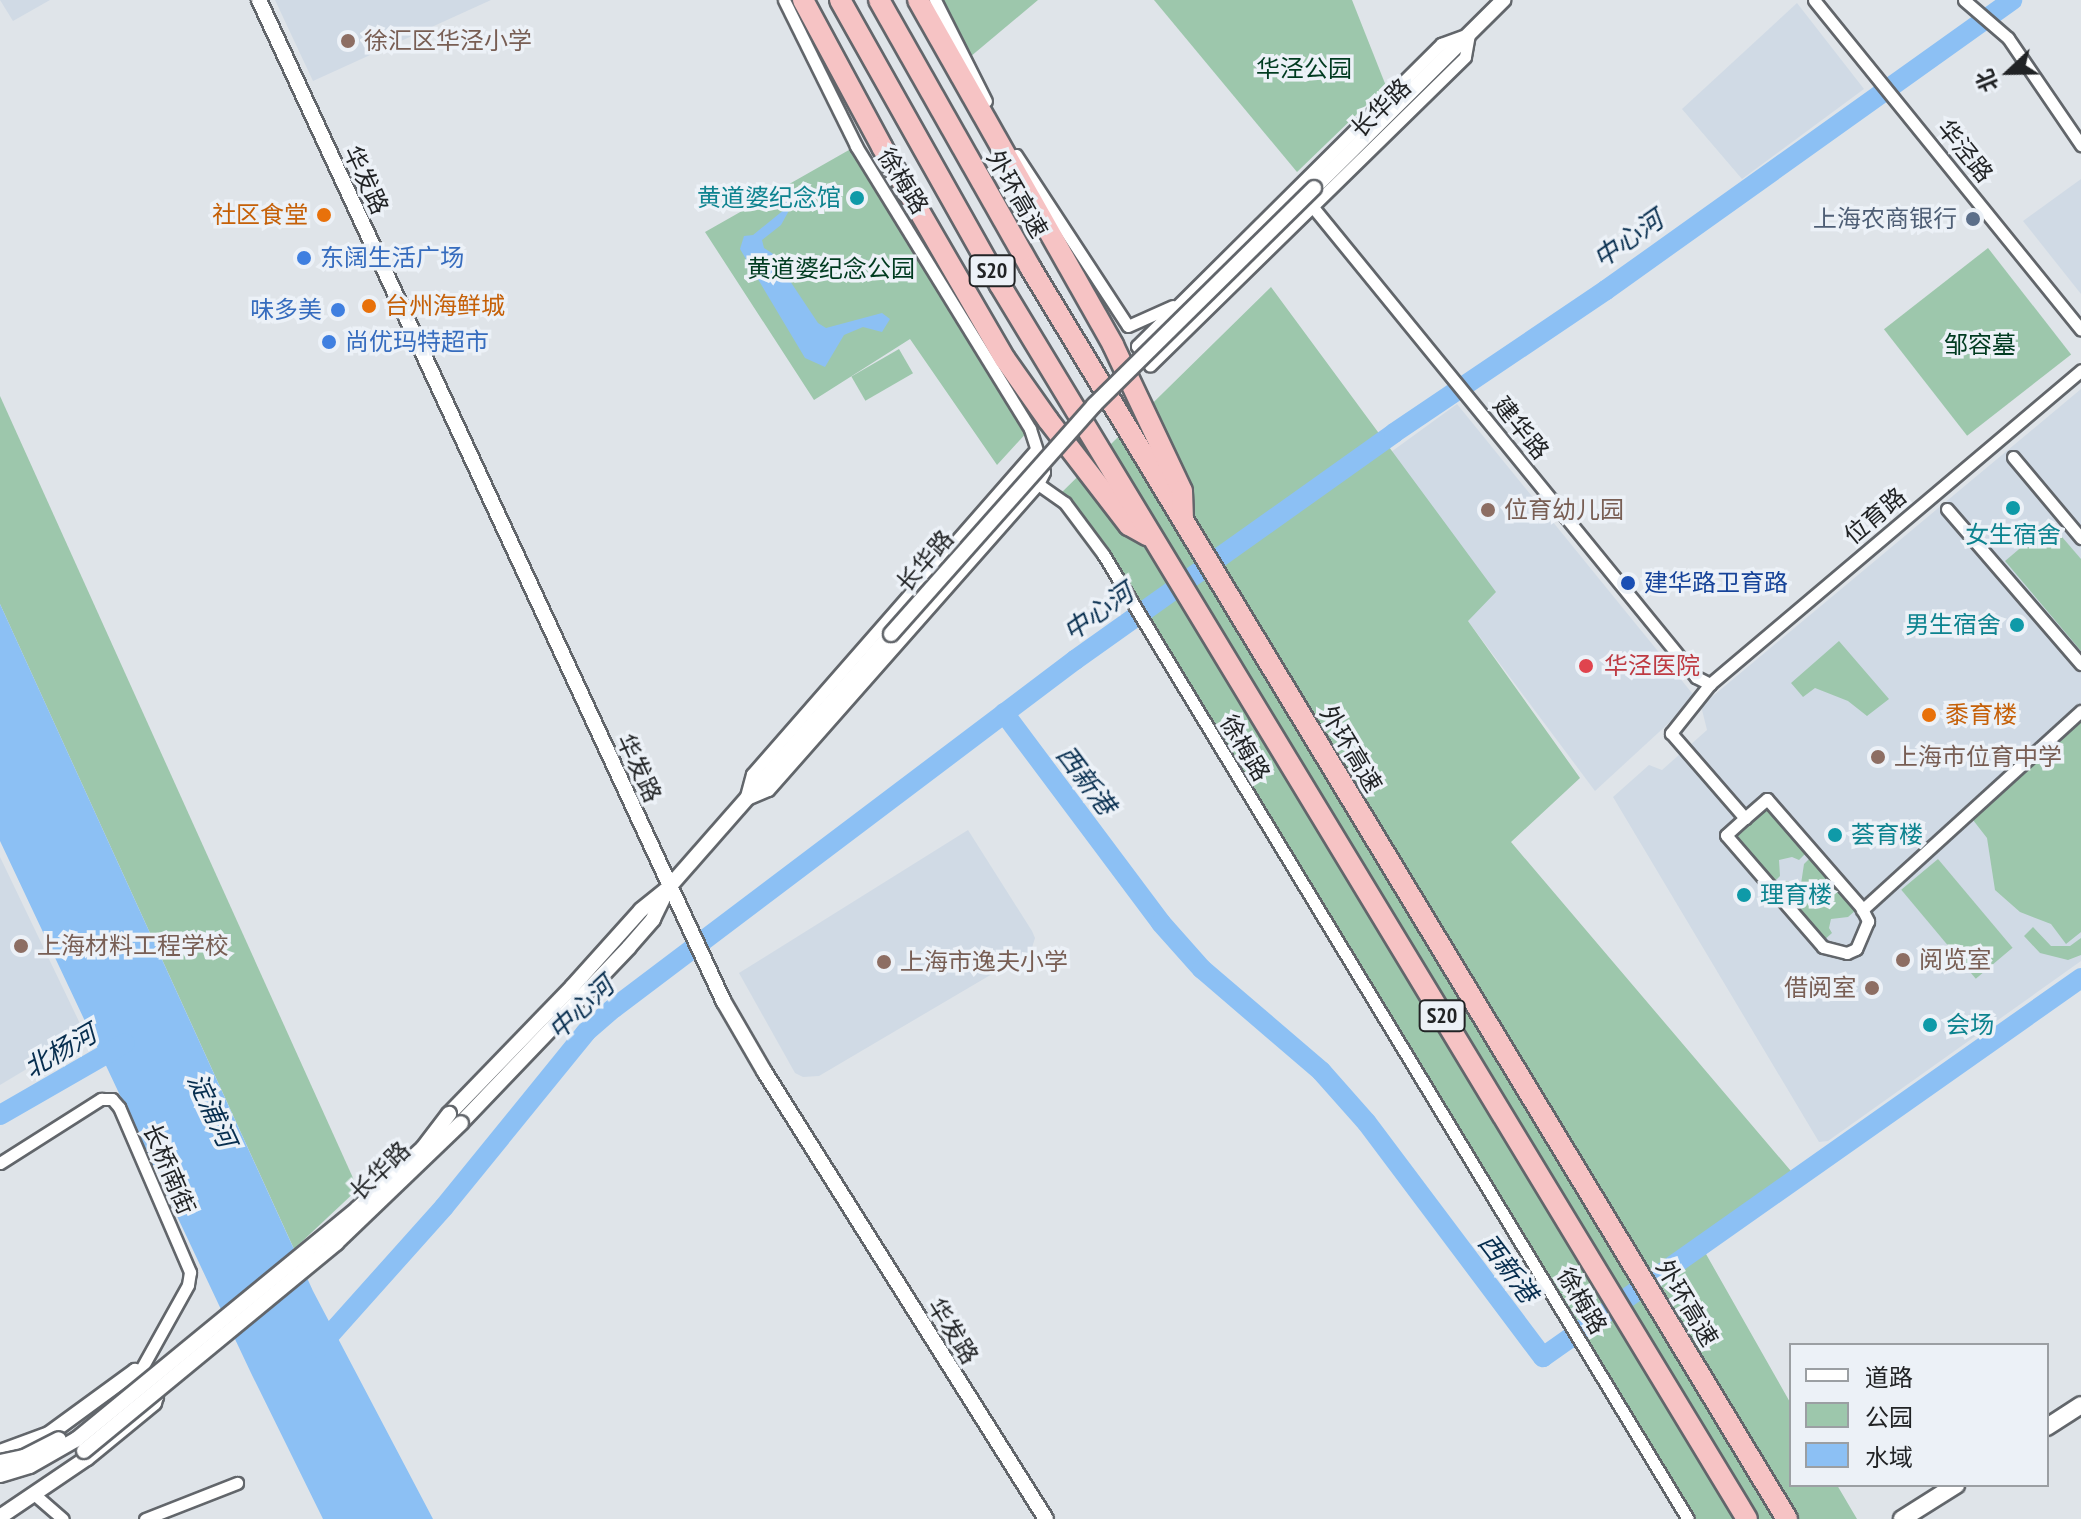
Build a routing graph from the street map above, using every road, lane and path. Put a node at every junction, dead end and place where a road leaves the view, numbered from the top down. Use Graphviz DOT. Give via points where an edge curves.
graph roads {
  1 [pos="259,0"];
  2 [pos="784,0"];
  3 [pos="803,0"];
  4 [pos="840,0"];
  5 [pos="879,0"];
  6 [pos="918,0"];
  7 [pos="935,0"];
  8 [pos="1503,0"];
  9 [pos="1814,0"];
  10 [pos="1969,3"];
  11 [pos="1469,34"];
  12 [pos="2081,145"];
  13 [pos="1312,206"];
  14 [pos="1181,302"];
  15 [pos="2081,330"];
  16 [pos="2081,370"];
  17 [pos="1036,450"];
  18 [pos="2013,457"];
  19 [pos="1038,484"];
  20 [pos="1947,509"];
  21 [pos="1183,521"];
  22 [pos="1152,538"];
  23 [pos="2081,538"];
  24 [pos="2081,664"];
  25 [pos="1710,684"];
  26 [pos="2081,711"];
  27 [pos="745,800"];
  28 [pos="1745,818"];
  29 [pos="669,887"];
  30 [pos="1862,910"];
  31 [pos="455,1119"];
  32 [pos="0,1163"];
  33 [pos="139,1373"];
  34 [pos="2081,1405"];
  35 [pos="2049,1426"];
  36 [pos="0,1452"];
  37 [pos="0,1462"];
  38 [pos="0,1475"];
  39 [pos="237,1483"];
  40 [pos="1953,1487"];
  41 [pos="34,1494"];
  42 [pos="0,1508"];
  43 [pos="0,1517"];
  44 [pos="63,1519"];
  45 [pos="145,1519"];
  46 [pos="1046,1519"];
  47 [pos="1688,1519"];
  48 [pos="1747,1519"];
  49 [pos="1787,1519"];
  50 [pos="1902,1519"];
  1 -- 29 [label="street, 华发路"];
  2 -- 17 [label="street, 徐梅路" via="856,146 1030,429"];
  3 -- 22 [label="highway" via="926,225 1019,380 1129,525"];
  4 -- 22 [label="highway, S20" via="962,221"];
  5 -- 21 [label="highway, 外环高速 / S20" via="985,191"];
  6 -- 21 [label="highway" via="1113,345 1182,491"];
  7 -- 14 [label="street" via="1003,134 1128,326"];
  8 -- 11 [label="street, 长华路"];
  9 -- 15 [label="street, 华泾路"];
  10 -- 12 [label="street" via="2008,38"];
  11 -- 13 [label="street, 长华路" via="1465,57"];
  11 -- 14 [label="street, 长华路" via="1441,44"];
  11 -- 27 [label="street, 长华路, bridge" via="1094,405"];
  13 -- 14 [label="street, 长华路" via="1150,365 1137,346"];
  13 -- 25 [label="street, 建华路" via="1696,677"];
  16 -- 25 [label="street, 位育路"];
  17 -- 19 [label="street, 徐梅路" via="1044,472"];
  17 -- 27 [label="street, 长华路" via="752,774"];
  18 -- 23 [label="street"];
  19 -- 27 [label="street, 长华路" via="768,790"];
  19 -- 47 [label="street, 徐梅路" via="1065,503 1125,591"];
  20 -- 24 [label="street"];
  21 -- 49 [label="highway, 外环高速 / S20"];
  22 -- 48 [label="highway, S20"];
  25 -- 28 [label="street, 位育路" via="1671,733"];
  26 -- 30 [label="street"];
  27 -- 29 [label="street, 长华路"];
  28 -- 30 [label="street" via="1767,799"];
  28 -- 30 [label="street" via="1726,835 1823,947 1847,953 1856,949 1868,921"];
  29 -- 31 [label="street, 长华路" via="641,910"];
  29 -- 46 [label="street, 华发路" via="764,1071"];
  31 -- 37 [label="street, 长华路, bridge" via="69,1434 24,1457"];
  31 -- 38 [label="street, 长华路, bridge" via="357,1209 77,1439 30,1466"];
  31 -- 42 [label="street, 长华路, bridge" via="336,1243 84,1451"];
  32 -- 33 [label="street, 长桥南街" via="101,1099 112,1099 119,1107 190,1272 188,1285"];
  33 -- 36 [label="street" via="130,1373 49,1434"];
  33 -- 41 [label="street" via="156,1396 154,1403"];
  34 -- 35 [label="main road"];
  39 -- 45 [label="street"];
  40 -- 50 [label="main road"];
  41 -- 43 [label="street"];
  41 -- 44 [label="street"];
}
